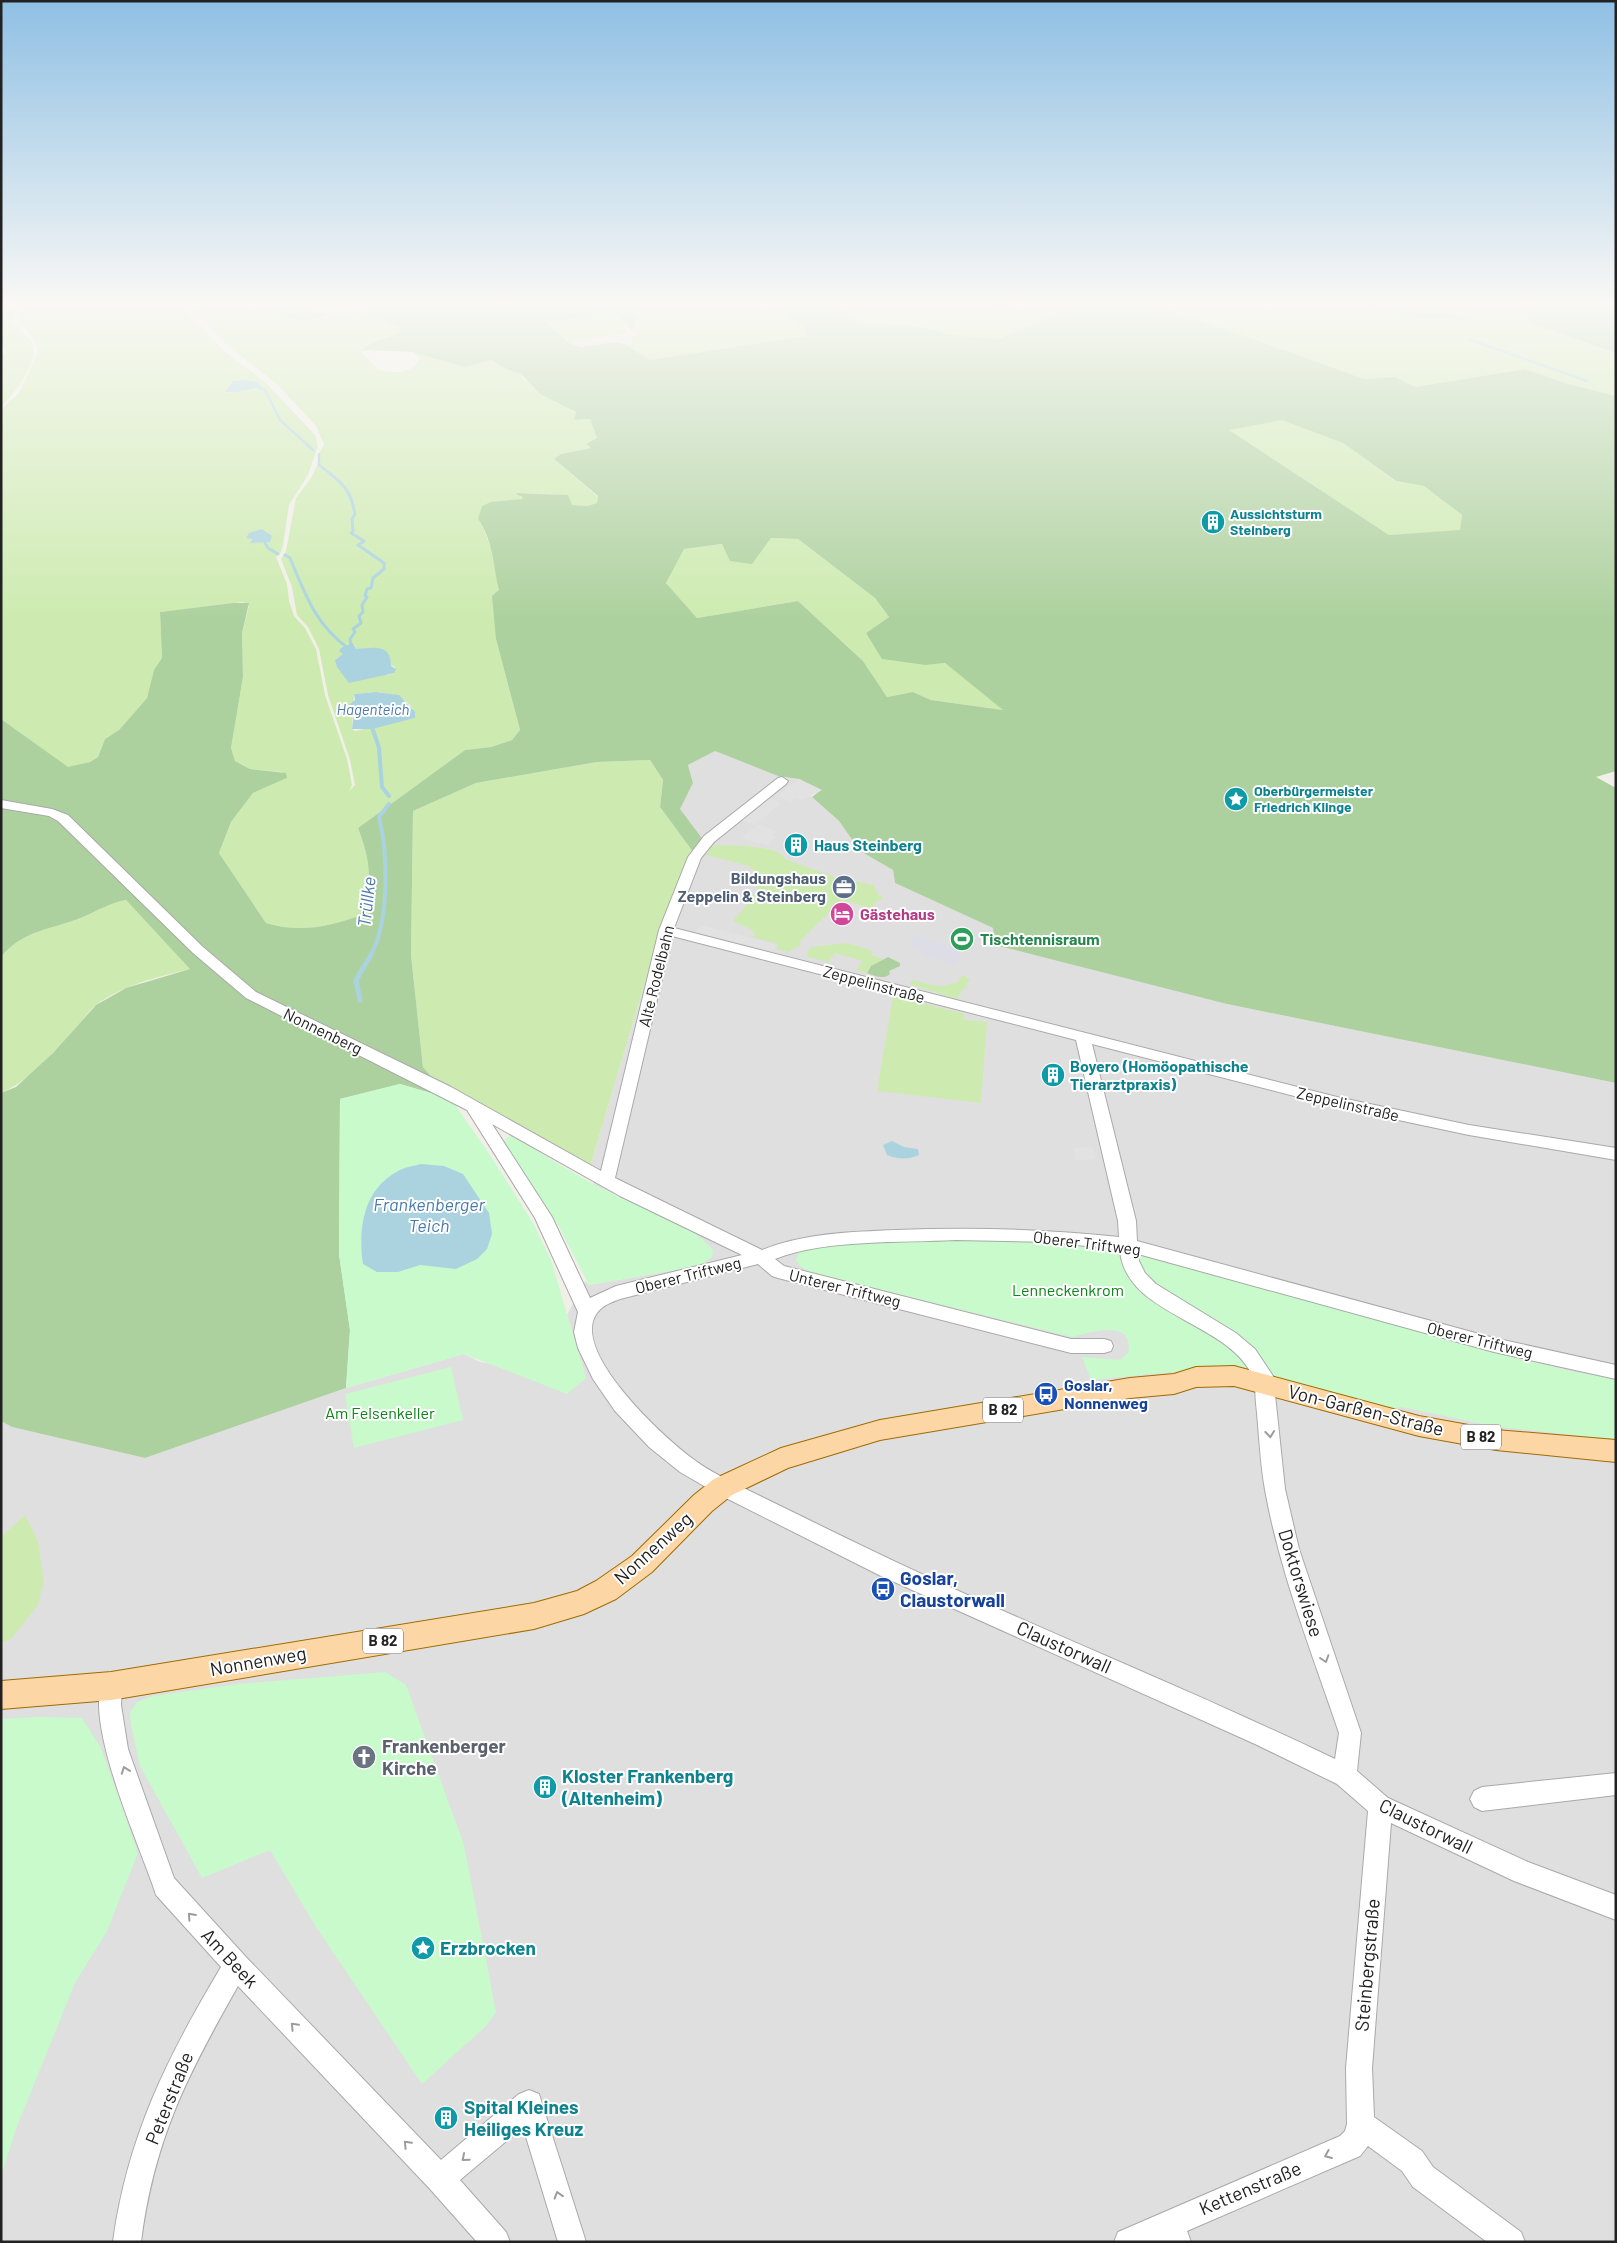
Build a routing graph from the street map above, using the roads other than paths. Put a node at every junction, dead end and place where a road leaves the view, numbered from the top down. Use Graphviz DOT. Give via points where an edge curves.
graph roads {
  1 [pos="782,781"];
  2 [pos="1,804"];
  3 [pos="666,930"];
  4 [pos="1083,1038"];
  5 [pos="472,1106"];
  6 [pos="1616,1154"];
  7 [pos="606,1181"];
  8 [pos="1130,1245"];
  9 [pos="761,1257"];
  10 [pos="587,1312"];
  11 [pos="1104,1346"];
  12 [pos="1616,1372"];
  13 [pos="1264,1385"];
  14 [pos="1616,1451"];
  15 [pos="723,1487"];
  16 [pos="111,1686"];
  17 [pos="1,1695"];
  18 [pos="1345,1776"];
  19 [pos="1616,1784"];
  20 [pos="1482,1799"];
  21 [pos="1380,1806"];
  22 [pos="1616,1908"];
  23 [pos="236,1965"];
  24 [pos="1361,2124"];
  25 [pos="440,2179"];
  26 [pos="1173,2232"];
  27 [pos="127,2242"];
  28 [pos="496,2242"];
  29 [pos="572,2242"];
  30 [pos="1128,2242"];
  31 [pos="1511,2242"];
  1 -- 3 [label="street, Alte Rodelbahn" via="704,844"];
  2 -- 5 [label="street, Nonnenberg" via="63,818 198,950 251,995"];
  3 -- 4 [label="street, Zeppelinstraße"];
  3 -- 7 [label="street, Alte Rodelbahn"];
  4 -- 6 [label="street, Zeppelinstraße" via="1336,1102 1469,1130"];
  4 -- 8 [label="street" via="1127,1220"];
  5 -- 7 [label="street, Unterer Triftweg"];
  5 -- 10 [label="street" via="543,1217"];
  7 -- 9 [label="street, Unterer Triftweg"];
  8 -- 9 [label="street, Oberer Triftweg" via="1051,1236 956,1234 856,1238 792,1245"];
  8 -- 12 [label="street, Oberer Triftweg" via="1494,1345"];
  8 -- 13 [label="street" via="1130,1261 1144,1283 1229,1338 1248,1354 1263,1376"];
  9 -- 10 [label="street, Oberer Triftweg" via="616,1293 598,1301"];
  9 -- 11 [label="street, Unterer Triftweg" via="778,1271 1070,1346"];
  10 -- 15 [label="street, Claustorwall" via="583,1332 588,1348 600,1374 622,1406 687,1466"];
  13 -- 14 [label="main road, Von-Garßen-Straße / B 82" via="1419,1426 1496,1440"];
  13 -- 15 [label="main road, Nonnenweg / B 82" via="1229,1389 1174,1384 1130,1388 880,1430 781,1459"];
  13 -- 18 [label="street, Doktorswiese, one-way" via="1275,1489 1289,1549 1350,1733"];
  15 -- 16 [label="main road, Nonnenweg / B 82" via="642,1564 606,1590 563,1609"];
  15 -- 18 [label="street, Claustorwall" via="888,1569 1263,1736"];
  16 -- 17 [label="main road, Nonnenweg / B 82"];
  23 -- 16 [label="street, Am Beek, one-way" via="165,1886 116,1749 110,1705"];
  18 -- 21 [label="street, Claustorwall"];
  19 -- 20 [label="street"];
  21 -- 22 [label="street, Claustorwall" via="1523,1872"];
  21 -- 24 [label="street, Steinbergstraße" via="1359,2068"];
  25 -- 23 [label="street, Am Beek, one-way"];
  23 -- 27 [label="street, Peterstraße" via="190,2046 159,2110 143,2163"];
  24 -- 26 [label="street, Kettenstraße, one-way" via="1357,2139 1350,2146"];
  24 -- 31 [label="street" via="1412,2161 1441,2192"];
  25 -- 28 [label="street, Am Beek"];
  29 -- 25 [label="street, one-way" via="529,2104"];
  26 -- 30 [label="street, Kettenstraße"];
}
